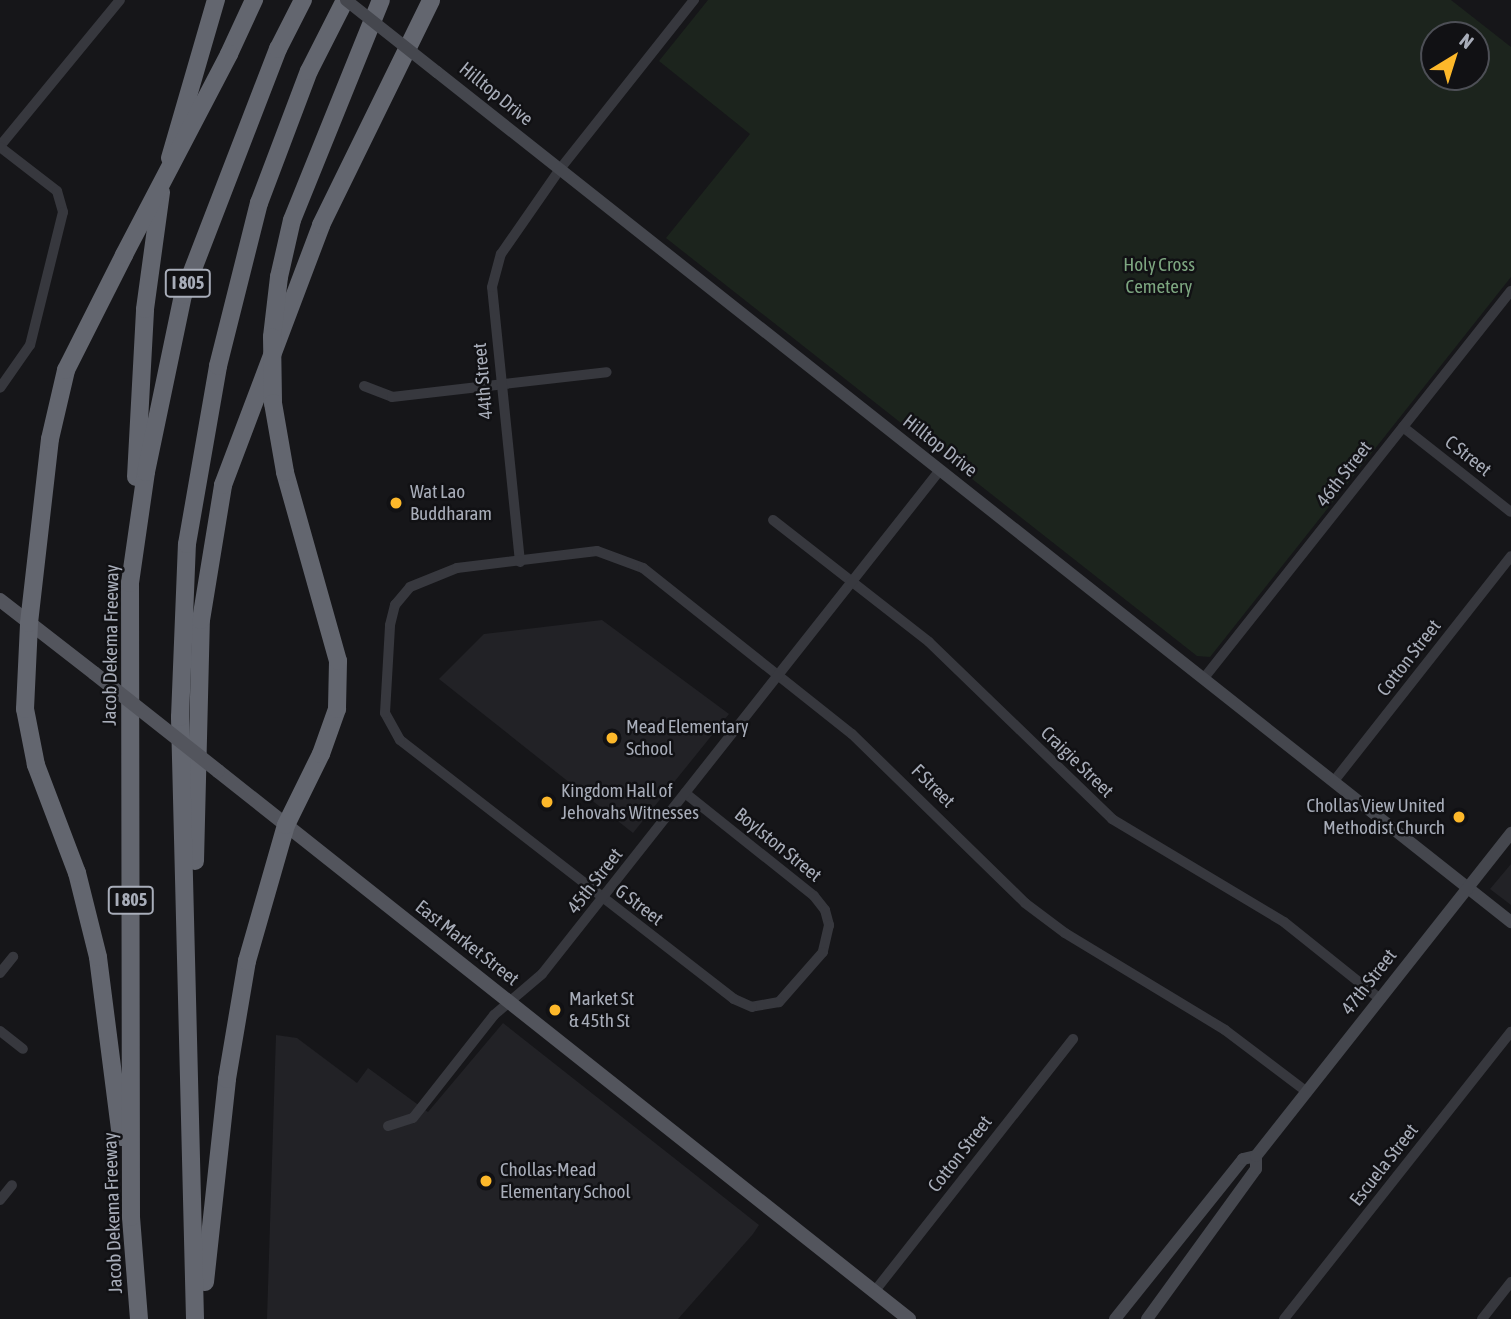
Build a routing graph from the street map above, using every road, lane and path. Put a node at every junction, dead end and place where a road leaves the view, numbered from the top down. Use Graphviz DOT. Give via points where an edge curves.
graph roads {
  1 [pos="120,0"];
  2 [pos="216,0"];
  3 [pos="254,0"];
  4 [pos="303,0"];
  5 [pos="345,0"];
  6 [pos="381,0"];
  7 [pos="431,0"];
  8 [pos="694,0"];
  9 [pos="0,147"];
  10 [pos="559,169"];
  11 [pos="1511,291"];
  12 [pos="607,372"];
  13 [pos="499,384"];
  14 [pos="364,386"];
  15 [pos="0,388"];
  16 [pos="1403,427"];
  17 [pos="940,470"];
  18 [pos="1511,512"];
  19 [pos="773,520"];
  20 [pos="1511,556"];
  21 [pos="520,562"];
  22 [pos="852,579"];
  23 [pos="130,583"];
  24 [pos="0,600"];
  25 [pos="29,623"];
  26 [pos="778,674"];
  27 [pos="1204,678"];
  28 [pos="1334,781"];
  29 [pos="685,793"];
  30 [pos="286,825"];
  31 [pos="1511,833"];
  32 [pos="1468,888"];
  33 [pos="602,900"];
  34 [pos="1511,922"];
  35 [pos="13,957"];
  36 [pos="807,972"];
  37 [pos="0,973"];
  38 [pos="1380,999"];
  39 [pos="184,1001"];
  40 [pos="510,1001"];
  41 [pos="0,1031"];
  42 [pos="1511,1032"];
  43 [pos="1073,1039"];
  44 [pos="23,1049"];
  45 [pos="1307,1092"];
  46 [pos="388,1126"];
  47 [pos="1256,1156"];
  48 [pos="12,1185"];
  49 [pos="0,1200"];
  50 [pos="131,1217"];
  51 [pos="1511,1282"];
  52 [pos="874,1292"];
  53 [pos="139,1319"];
  54 [pos="195,1319"];
  55 [pos="201,1319"];
  56 [pos="909,1319"];
  57 [pos="1115,1319"];
  58 [pos="1147,1319"];
  59 [pos="1284,1319"];
  60 [pos="1482,1319"];
  1 -- 9 [label="street"];
  2 -- 23 [label="highway" via="156,212 145,309"];
  3 -- 25 [label="highway, bridge" via="66,370 50,439"];
  4 -- 23 [label="highway, Jacob Dekema Freeway / I 805" via="278,49 183,295 146,472"];
  5 -- 10 [label="street, Hilltop Drive, bridge"];
  5 -- 39 [label="highway, I 805" via="309,71 259,203 218,366 187,544 180,661"];
  6 -- 30 [label="highway, bridge" via="292,220 272,337 273,403 285,472 338,661 337,709"];
  7 -- 39 [label="highway" via="321,225 223,485 201,620 197,838"];
  8 -- 10 [label="street, 44th Street"];
  9 -- 15 [label="street" via="57,191 63,212 30,345"];
  10 -- 13 [label="street, 44th Street" via="501,254 492,287"];
  10 -- 17 [label="street, Hilltop Drive"];
  11 -- 16 [label="street, 46th Street"];
  12 -- 13 [label="street"];
  13 -- 14 [label="street" via="392,397"];
  13 -- 21 [label="street, 44th Street"];
  16 -- 18 [label="street, C Street"];
  16 -- 27 [label="street, 46th Street"];
  17 -- 22 [label="street, 45th Street"];
  17 -- 27 [label="street, Hilltop Drive"];
  19 -- 22 [label="street, Craigie Street"];
  20 -- 28 [label="street, Cotton Street"];
  21 -- 26 [label="street, F Street" via="597,551 643,568"];
  21 -- 33 [label="street, G Street" via="432,575 410,587 395,604 386,713 390,728"];
  22 -- 26 [label="street, 45th Street"];
  22 -- 38 [label="street, Craigie Street" via="979,689 1074,788 1112,819 1283,922"];
  23 -- 50 [label="highway, Jacob Dekema Freeway / I 805"];
  24 -- 25 [label="main road, East Market Street"];
  25 -- 30 [label="main road, East Market Street, bridge"];
  25 -- 50 [label="highway" via="25,709 36,765 77,873 98,957"];
  26 -- 29 [label="street, 45th Street"];
  26 -- 45 [label="street, F Street" via="883,761 1025,903 1065,933 1225,1030"];
  27 -- 28 [label="street, Hilltop Drive"];
  28 -- 32 [label="street, Hilltop Drive"];
  29 -- 33 [label="street, 45th Street"];
  29 -- 36 [label="street, Boylston Street" via="814,896 825,910 827,938"];
  30 -- 40 [label="main road, East Market Street"];
  30 -- 55 [label="highway" via="245,969 227,1079"];
  31 -- 32 [label="street, 47th Street"];
  32 -- 34 [label="street, Hilltop Drive"];
  32 -- 38 [label="street, 47th Street"];
  33 -- 36 [label="street, G Street" via="734,999 752,1007 779,1002"];
  33 -- 40 [label="street, 45th Street" via="542,974"];
  35 -- 37 [label="street"];
  38 -- 45 [label="street, 47th Street"];
  39 -- 54 [label="highway, I 805"];
  40 -- 46 [label="street, 45th Street" via="413,1118"];
  40 -- 52 [label="main road, East Market Street"];
  41 -- 44 [label="street"];
  42 -- 59 [label="street, Escuela Street"];
  43 -- 52 [label="street, Cotton Street"];
  45 -- 47 [label="street, 47th Street"];
  47 -- 57 [label="street, 47th Street" via="1243,1159"];
  47 -- 58 [label="street, 47th Street" via="1256,1169"];
  48 -- 49 [label="street"];
  50 -- 53 [label="highway, Jacob Dekema Freeway / I 805"];
  51 -- 60 [label="street"];
  52 -- 56 [label="main road, East Market Street"];
}
